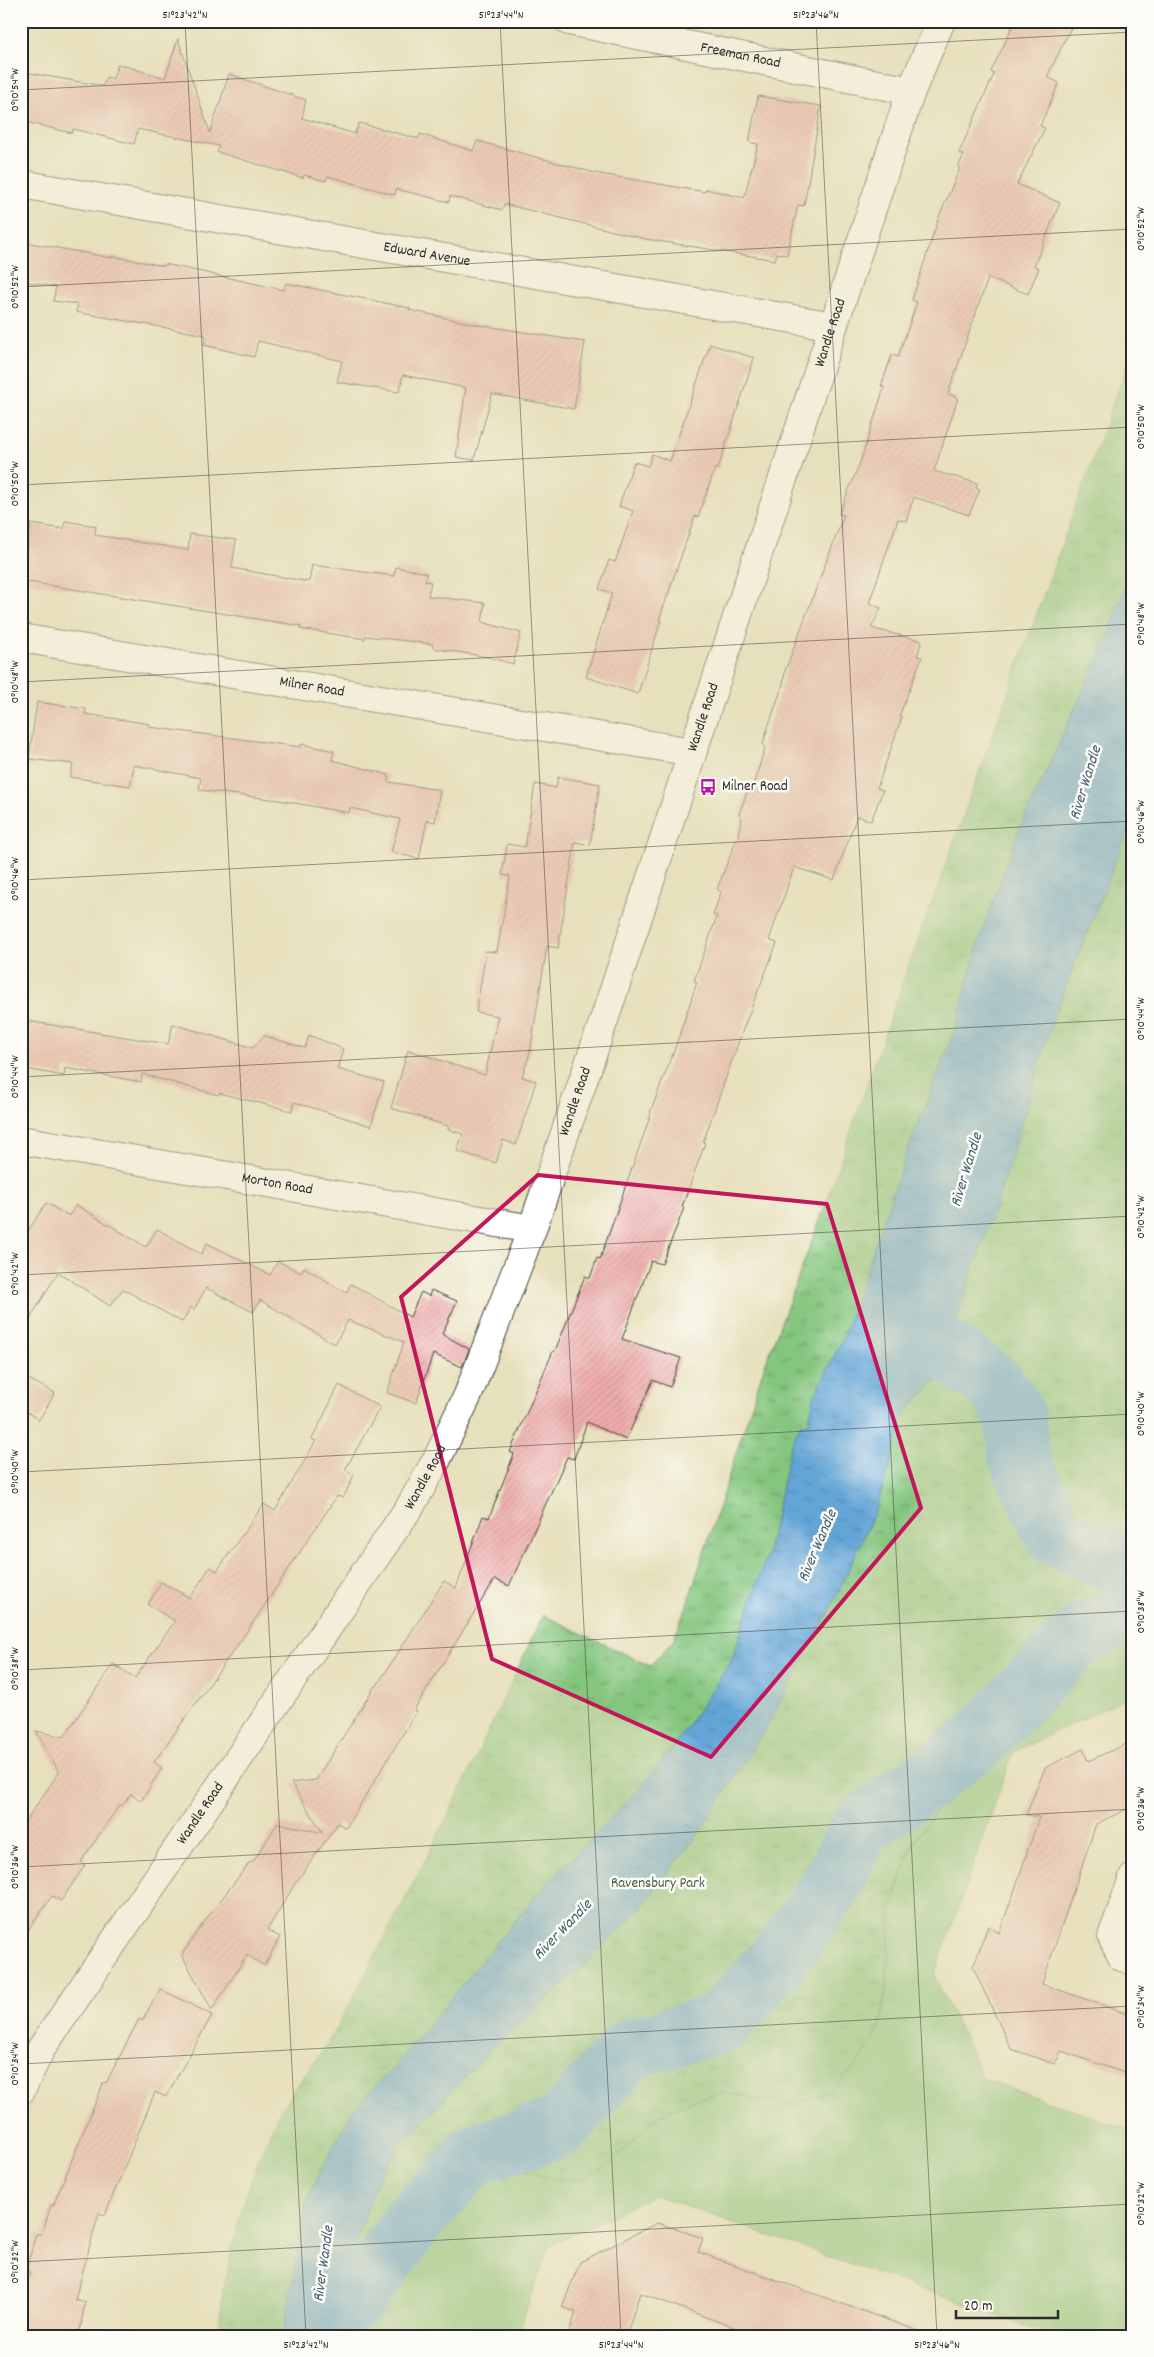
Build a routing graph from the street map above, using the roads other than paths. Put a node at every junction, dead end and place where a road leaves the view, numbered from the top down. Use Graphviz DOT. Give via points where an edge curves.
graph roads {
  1 [pos="569,21"];
  2 [pos="941,21"];
  3 [pos="911,92"];
  4 [pos="21,184"];
  5 [pos="834,326"];
  6 [pos="21,638"];
  7 [pos="692,752"];
  8 [pos="21,1140"];
  9 [pos="532,1229"];
  10 [pos="1133,1878"];
  11 [pos="1133,1961"];
  12 [pos="21,2090"];
  1 -- 3 [label="street, Freeman Road"];
  2 -- 3 [label="street, Wandle Road"];
  3 -- 5 [label="street, Wandle Road"];
  4 -- 5 [label="street, Edward Avenue"];
  5 -- 7 [label="street, Wandle Road"];
  6 -- 7 [label="street, Milner Road"];
  7 -- 9 [label="street, Wandle Road" via="606,1017"];
  8 -- 9 [label="street, Morton Road"];
  9 -- 12 [label="street, Wandle Road" via="468,1395 411,1505 41,2049"];
  10 -- 11 [label="street" via="1112,1937 1122,1957"];
}
